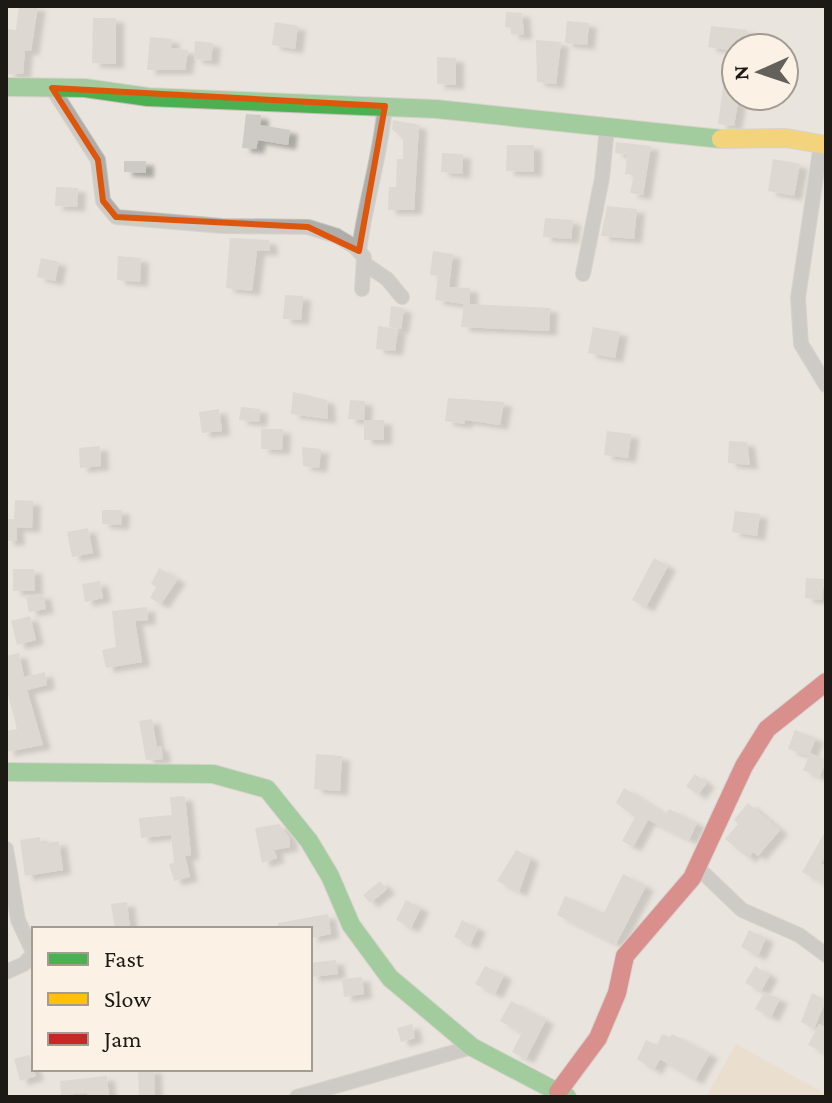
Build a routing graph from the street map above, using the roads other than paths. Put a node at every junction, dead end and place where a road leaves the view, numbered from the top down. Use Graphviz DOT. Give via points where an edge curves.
graph roads {
  1 [pos="6,87"];
  2 [pos="52,88"];
  3 [pos="385,106"];
  4 [pos="607,128"];
  5 [pos="823,144"];
  6 [pos="362,257"];
  7 [pos="583,274"];
  8 [pos="362,289"];
  9 [pos="402,297"];
  10 [pos="826,385"];
  11 [pos="826,682"];
  12 [pos="6,772"];
  13 [pos="6,849"];
  14 [pos="697,867"];
  15 [pos="32,950"];
  16 [pos="826,955"];
  17 [pos="32,956"];
  18 [pos="6,972"];
  19 [pos="472,1047"];
  20 [pos="563,1094"];
  21 [pos="297,1097"];
  1 -- 2 [label="street"];
  2 -- 3 [label="street"];
  2 -- 6 [label="street" via="98,160 103,201 116,217 308,227 337,236"];
  3 -- 4 [label="street"];
  3 -- 6 [label="street" via="382,143 366,200"];
  4 -- 5 [label="street"];
  4 -- 7 [label="street"];
  5 -- 10 [label="street" via="798,298 801,344"];
  6 -- 8 [label="street"];
  6 -- 9 [label="street"];
  11 -- 14 [label="street" via="767,729"];
  12 -- 19 [label="street" via="213,774 267,789 309,841 351,925 390,978"];
  13 -- 15 [label="street" via="18,920"];
  14 -- 16 [label="street" via="742,910 799,935"];
  14 -- 20 [label="street" via="625,956 598,1038"];
  17 -- 18 [label="street"];
  19 -- 20 [label="street"];
  19 -- 21 [label="street"];
}
